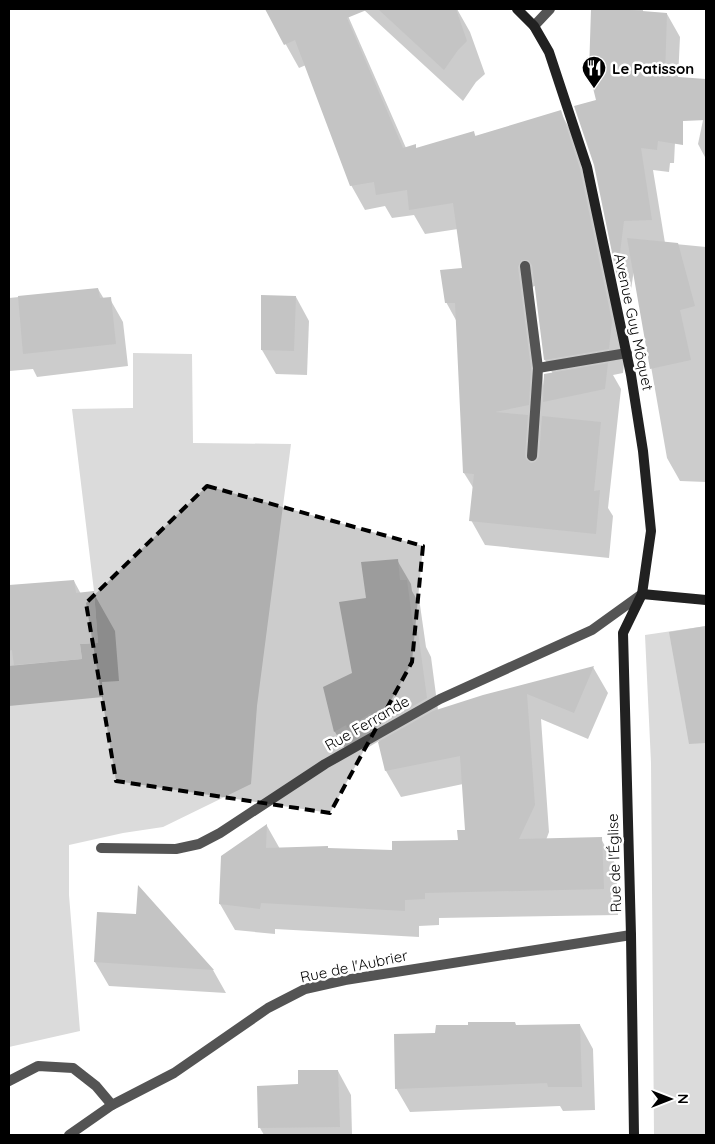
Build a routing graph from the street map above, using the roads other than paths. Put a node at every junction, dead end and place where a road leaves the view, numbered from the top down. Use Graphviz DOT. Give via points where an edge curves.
graph roads {
  1 [pos="517,9"];
  2 [pos="550,9"];
  3 [pos="534,26"];
  4 [pos="524,266"];
  5 [pos="627,353"];
  6 [pos="538,368"];
  7 [pos="532,456"];
  8 [pos="642,594"];
  9 [pos="706,600"];
  10 [pos="101,848"];
  11 [pos="632,935"];
  12 [pos="9,1080"];
  13 [pos="112,1105"];
  14 [pos="69,1135"];
  15 [pos="634,1135"];
  1 -- 3 [label="street, Avenue Guy Môquet"];
  2 -- 3 [label="street"];
  3 -- 5 [label="street, Avenue Guy Môquet" via="549,52 587,167"];
  4 -- 6 [label="street"];
  5 -- 6 [label="street"];
  5 -- 8 [label="street, Avenue Guy Môquet" via="643,451 651,531"];
  6 -- 7 [label="street"];
  8 -- 9 [label="street"];
  8 -- 10 [label="street, Rue Ferrande" via="592,630 432,704 325,764 199,844 176,849"];
  8 -- 11 [label="street, Rue de l'Église" via="623,633"];
  11 -- 13 [label="street, Rue de l'Aubrier" via="305,989 268,1008 174,1074"];
  11 -- 15 [label="street, Rue de l'Église"];
  12 -- 13 [label="street" via="38,1066 73,1068 96,1086"];
  13 -- 14 [label="street, Rue de l'Aubrier"];
}
